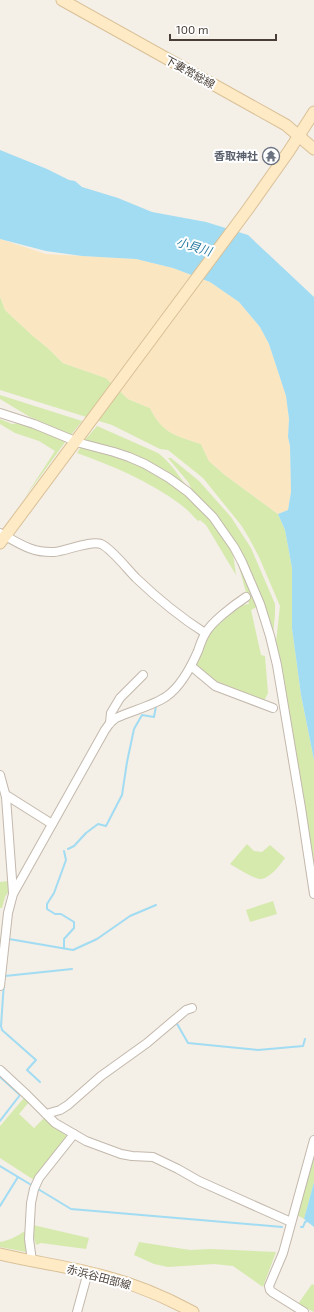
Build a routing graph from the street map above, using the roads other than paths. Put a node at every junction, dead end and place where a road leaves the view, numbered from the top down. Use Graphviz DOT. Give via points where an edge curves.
graph roads {
  1 [pos="62,0"];
  2 [pos="314,112"];
  3 [pos="299,135"];
  4 [pos="314,149"];
  5 [pos="0,413"];
  6 [pos="78,439"];
  7 [pos="2,538"];
  8 [pos="246,598"];
  9 [pos="205,633"];
  10 [pos="191,666"];
  11 [pos="144,675"];
  12 [pos="273,708"];
  13 [pos="110,723"];
  14 [pos="0,775"];
  15 [pos="6,795"];
  16 [pos="52,824"];
  17 [pos="13,894"];
  18 [pos="314,894"];
  19 [pos="0,986"];
  20 [pos="192,1008"];
  21 [pos="0,1070"];
  22 [pos="46,1114"];
  23 [pos="74,1134"];
  24 [pos="314,1140"];
  25 [pos="291,1222"];
  26 [pos="0,1254"];
  27 [pos="32,1261"];
  28 [pos="88,1272"];
  29 [pos="77,1312"];
  30 [pos="193,1312"];
  31 [pos="304,1312"];
  1 -- 3 [label="street, 下妻常総線" via="284,124"];
  2 -- 3 [label="street"];
  3 -- 4 [label="street, 下妻常総線"];
  3 -- 6 [label="street"];
  5 -- 6 [label="street"];
  6 -- 7 [label="street"];
  6 -- 18 [label="street" via="80,443 130,457 169,478 188,492 213,517 234,547 260,604 276,665"];
  7 -- 9 [label="street" via="41,551 61,551 92,543 101,544 157,598"];
  8 -- 9 [label="street" via="231,608"];
  9 -- 10 [label="street"];
  10 -- 12 [label="street" via="215,686"];
  10 -- 13 [label="street" via="167,697 124,714"];
  11 -- 13 [label="street" via="120,698 111,714"];
  13 -- 16 [label="street"];
  14 -- 15 [label="street"];
  15 -- 16 [label="street"];
  15 -- 17 [label="street"];
  16 -- 17 [label="street"];
  17 -- 19 [label="street" via="8,913"];
  20 -- 22 [label="street" via="101,1076 68,1105"];
  21 -- 22 [label="street"];
  22 -- 23 [label="street" via="54,1123"];
  23 -- 25 [label="street" via="120,1154 153,1156 199,1181"];
  23 -- 27 [label="street" via="39,1178 34,1189 29,1239"];
  24 -- 25 [label="street"];
  25 -- 31 [label="street" via="283,1253 269,1286 270,1290"];
  26 -- 27 [label="street, 赤浜谷田部線"];
  27 -- 28 [label="street, 赤浜谷田部線"];
  28 -- 29 [label="street"];
  28 -- 30 [label="street, 赤浜谷田部線" via="156,1294"];
}
